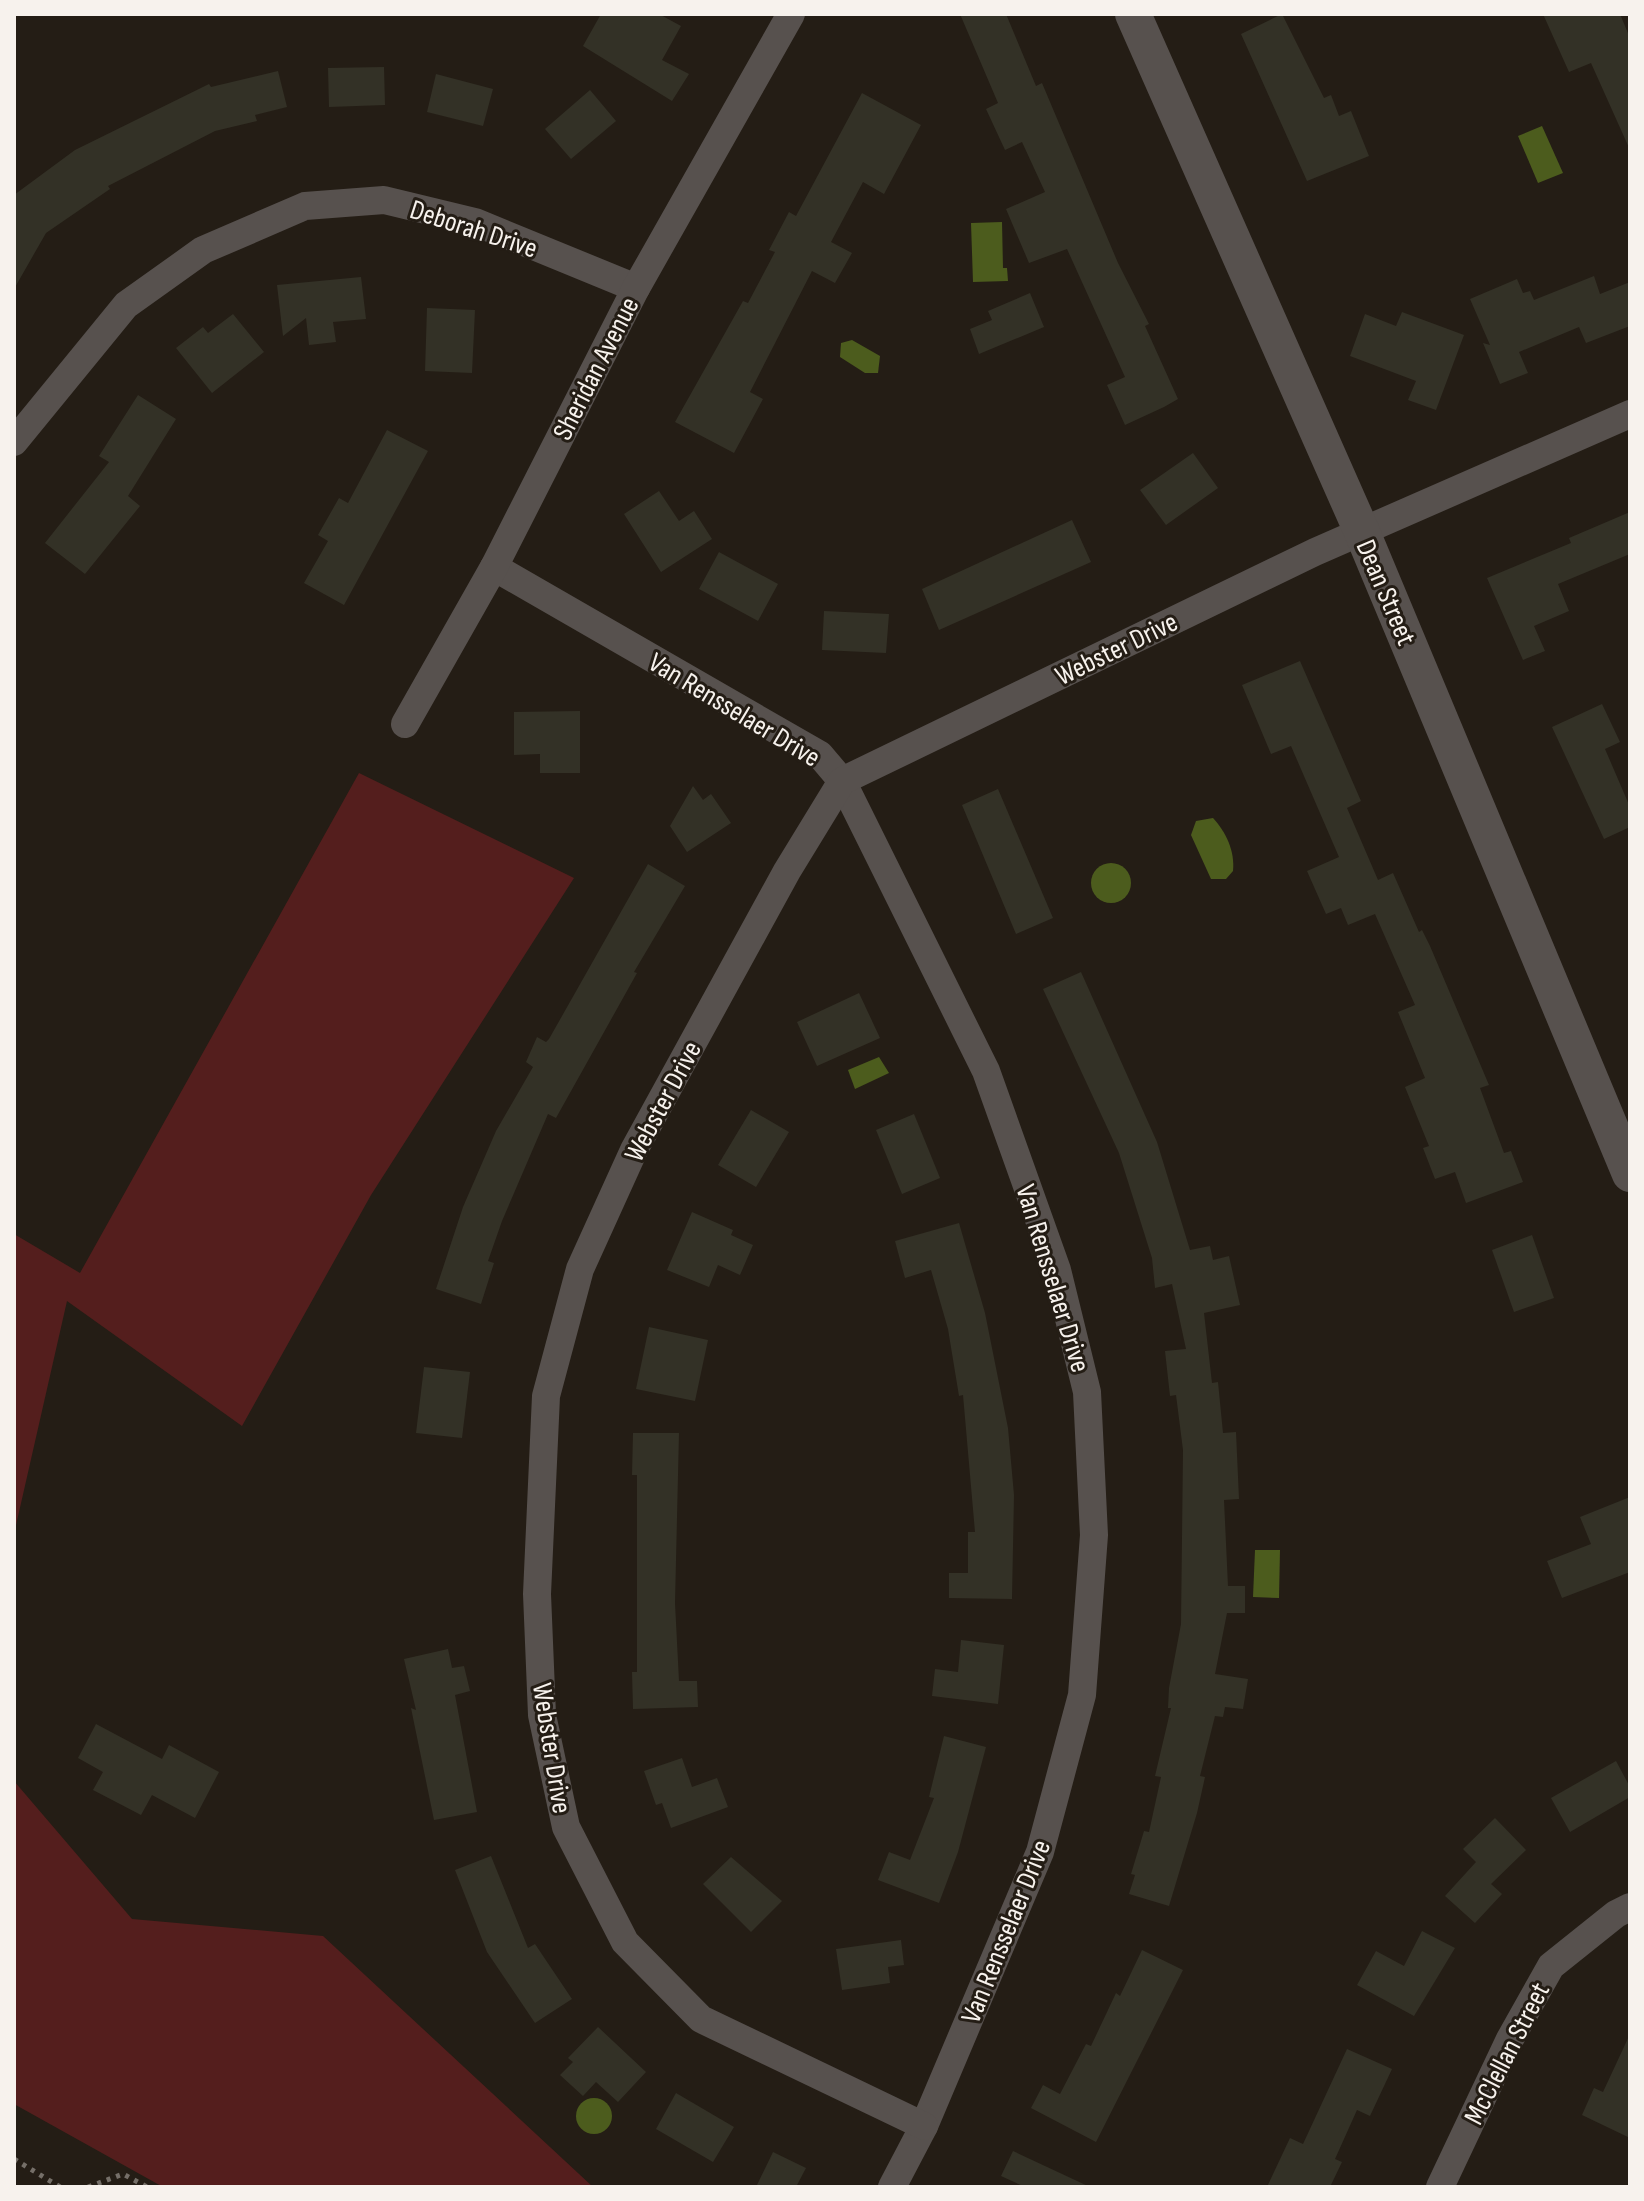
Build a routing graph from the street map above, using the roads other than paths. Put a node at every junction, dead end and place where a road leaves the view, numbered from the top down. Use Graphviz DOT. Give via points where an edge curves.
graph roads {
  1 [pos="791,14"];
  2 [pos="1133,14"];
  3 [pos="636,288"];
  4 [pos="1630,414"];
  5 [pos="14,442"];
  6 [pos="1362,532"];
  7 [pos="494,567"];
  8 [pos="405,724"];
  9 [pos="842,781"];
  10 [pos="1630,1174"];
  11 [pos="1630,1907"];
  12 [pos="924,2126"];
  13 [pos="892,2187"];
  14 [pos="1440,2187"];
  1 -- 3 [label="street, Sheridan Avenue"];
  2 -- 6 [label="street, Dean Street"];
  3 -- 5 [label="street, Deborah Drive" via="475,222 384,200 305,206 203,250 126,305"];
  3 -- 7 [label="street, Sheridan Avenue"];
  4 -- 6 [label="street, Webster Drive"];
  6 -- 9 [label="street, Webster Drive"];
  6 -- 10 [label="street, Dean Street"];
  7 -- 8 [label="street, Sheridan Avenue"];
  7 -- 9 [label="street, Van Rensselaer Drive" via="820,755"];
  9 -- 12 [label="street, Van Rensselaer Drive" via="986,1071 1057,1270 1087,1392 1094,1535 1082,1695 1040,1852"];
  9 -- 12 [label="street, Webster Drive" via="634,1150 580,1269 546,1396 537,1594 542,1715 566,1827 625,1942 701,2019"];
  11 -- 14 [label="street, McClellan Street" via="1551,1966"];
  12 -- 13 [label="street, Van Rensselaer Drive"];
}
